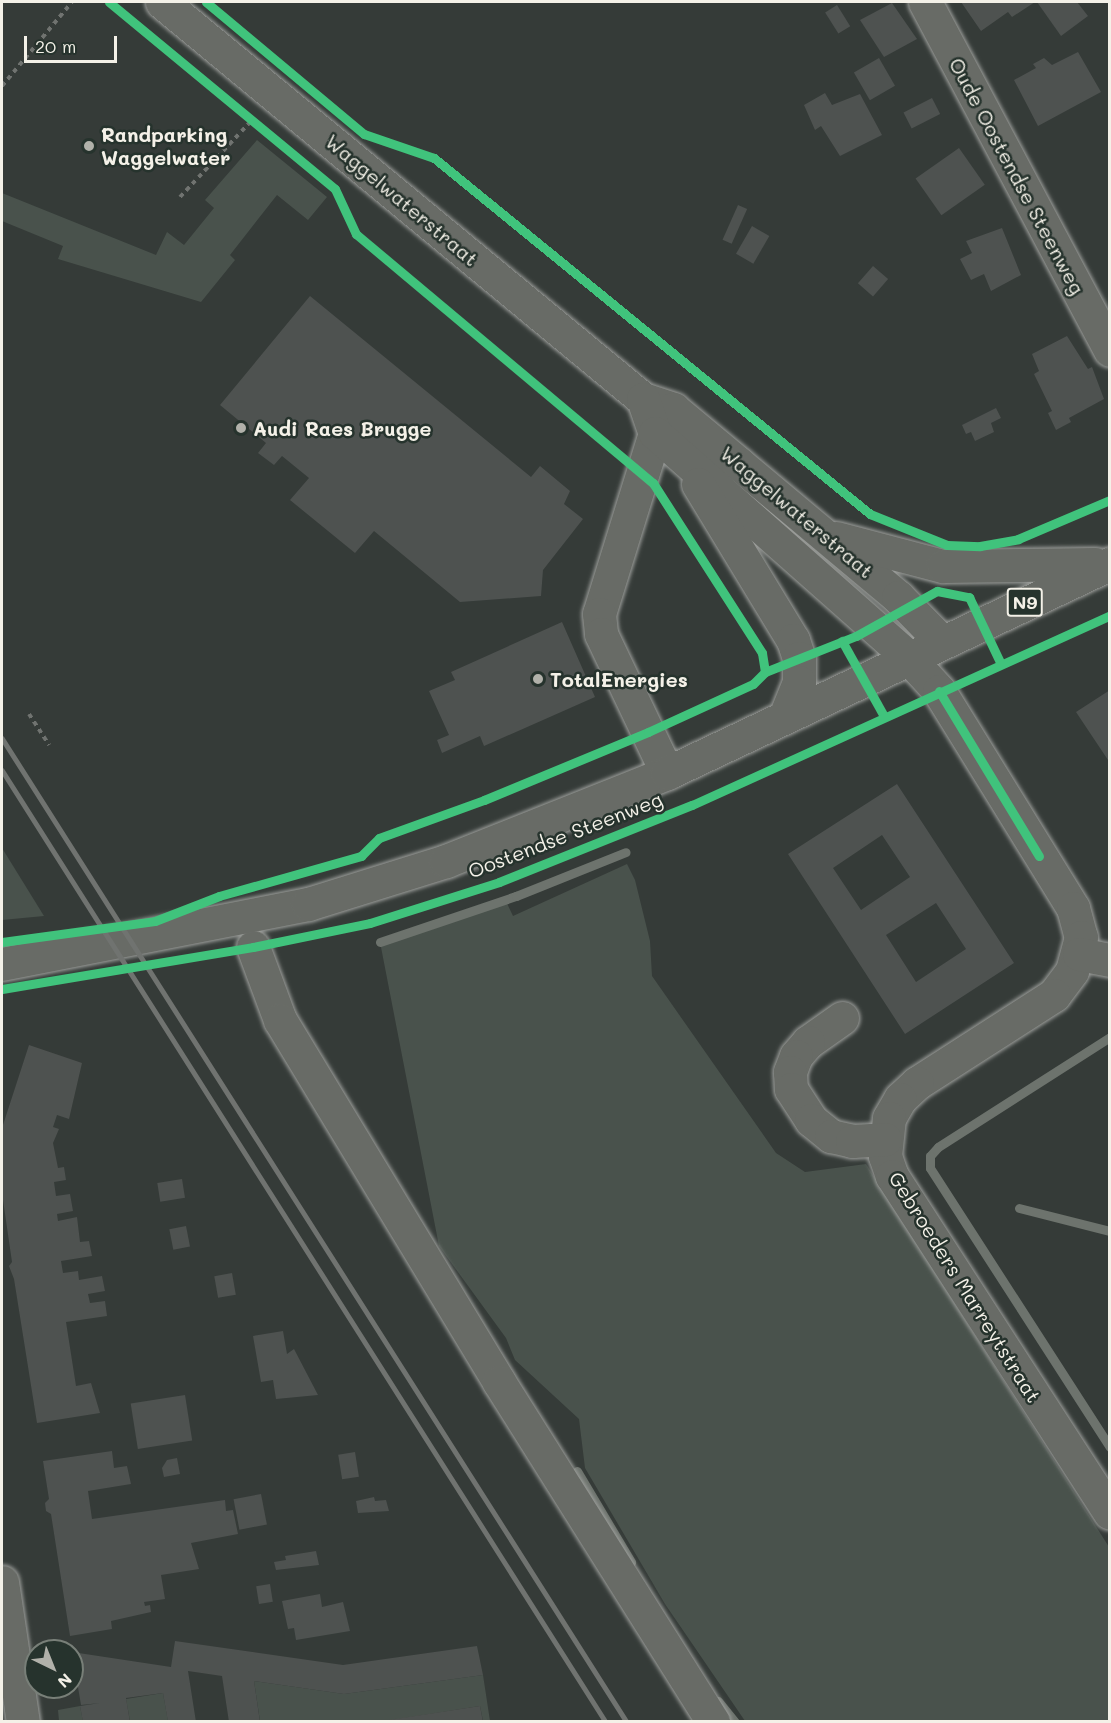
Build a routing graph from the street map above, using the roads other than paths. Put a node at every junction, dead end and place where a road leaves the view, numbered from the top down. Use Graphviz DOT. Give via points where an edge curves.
graph roads {
  1 [pos="162,2"];
  2 [pos="926,2"];
  3 [pos="1110,350"];
  4 [pos="643,399"];
  5 [pos="655,433"];
  6 [pos="679,454"];
  7 [pos="825,535"];
  8 [pos="1110,564"];
  9 [pos="940,641"];
  10 [pos="908,657"];
  11 [pos="939,691"];
  12 [pos="785,716"];
  13 [pos="667,773"];
  14 [pos="253,947"];
  15 [pos="1094,957"];
  16 [pos="2,964"];
  17 [pos="842,1018"];
  18 [pos="885,1139"];
  19 [pos="1110,1513"];
  20 [pos="2,1582"];
  21 [pos="23,1722"];
  22 [pos="713,1722"];
  1 -- 4 [label="main road, Waggelwaterstraat"];
  2 -- 3 [label="main road, Oude Oostendse Steenweg"];
  4 -- 5 [label="main road, Waggelwaterstraat"];
  4 -- 7 [label="main road, Waggelwaterstraat" via="673,409"];
  5 -- 6 [label="main road, Waggelwaterstraat"];
  5 -- 13 [label="main road" via="599,614 601,634"];
  6 -- 10 [label="main road, Waggelwaterstraat"];
  6 -- 12 [label="main road" via="793,640 799,658 799,682"];
  7 -- 8 [label="main road" via="902,557 960,567"];
  7 -- 9 [label="main road, Waggelwaterstraat" via="910,608"];
  8 -- 9 [label="main road, Oostendse Steenweg / N9"];
  9 -- 10 [label="main road, Oostendse Steenweg / N9"];
  9 -- 11 [label="main road"];
  10 -- 11 [label="main road, Gebroeders Marreytstraat"];
  10 -- 12 [label="main road, Oostendse Steenweg / N9"];
  11 -- 15 [label="main road, Gebroeders Marreytstraat" via="1073,908"];
  12 -- 13 [label="main road, Oostendse Steenweg / N9"];
  13 -- 16 [label="main road, Oostendse Steenweg / N9" via="585,809 364,889 204,926"];
  14 -- 22 [label="main road" via="280,1020 499,1382"];
  15 -- 18 [label="main road, Gebroeders Marreytstraat" via="1046,1002 916,1083 889,1118"];
  17 -- 18 [label="main road" via="808,1042 796,1056 790,1072 791,1089 811,1120 831,1136 852,1141"];
  18 -- 19 [label="main road, Gebroeders Marreytstraat" via="885,1156 892,1176"];
  20 -- 21 [label="main road"];
}
